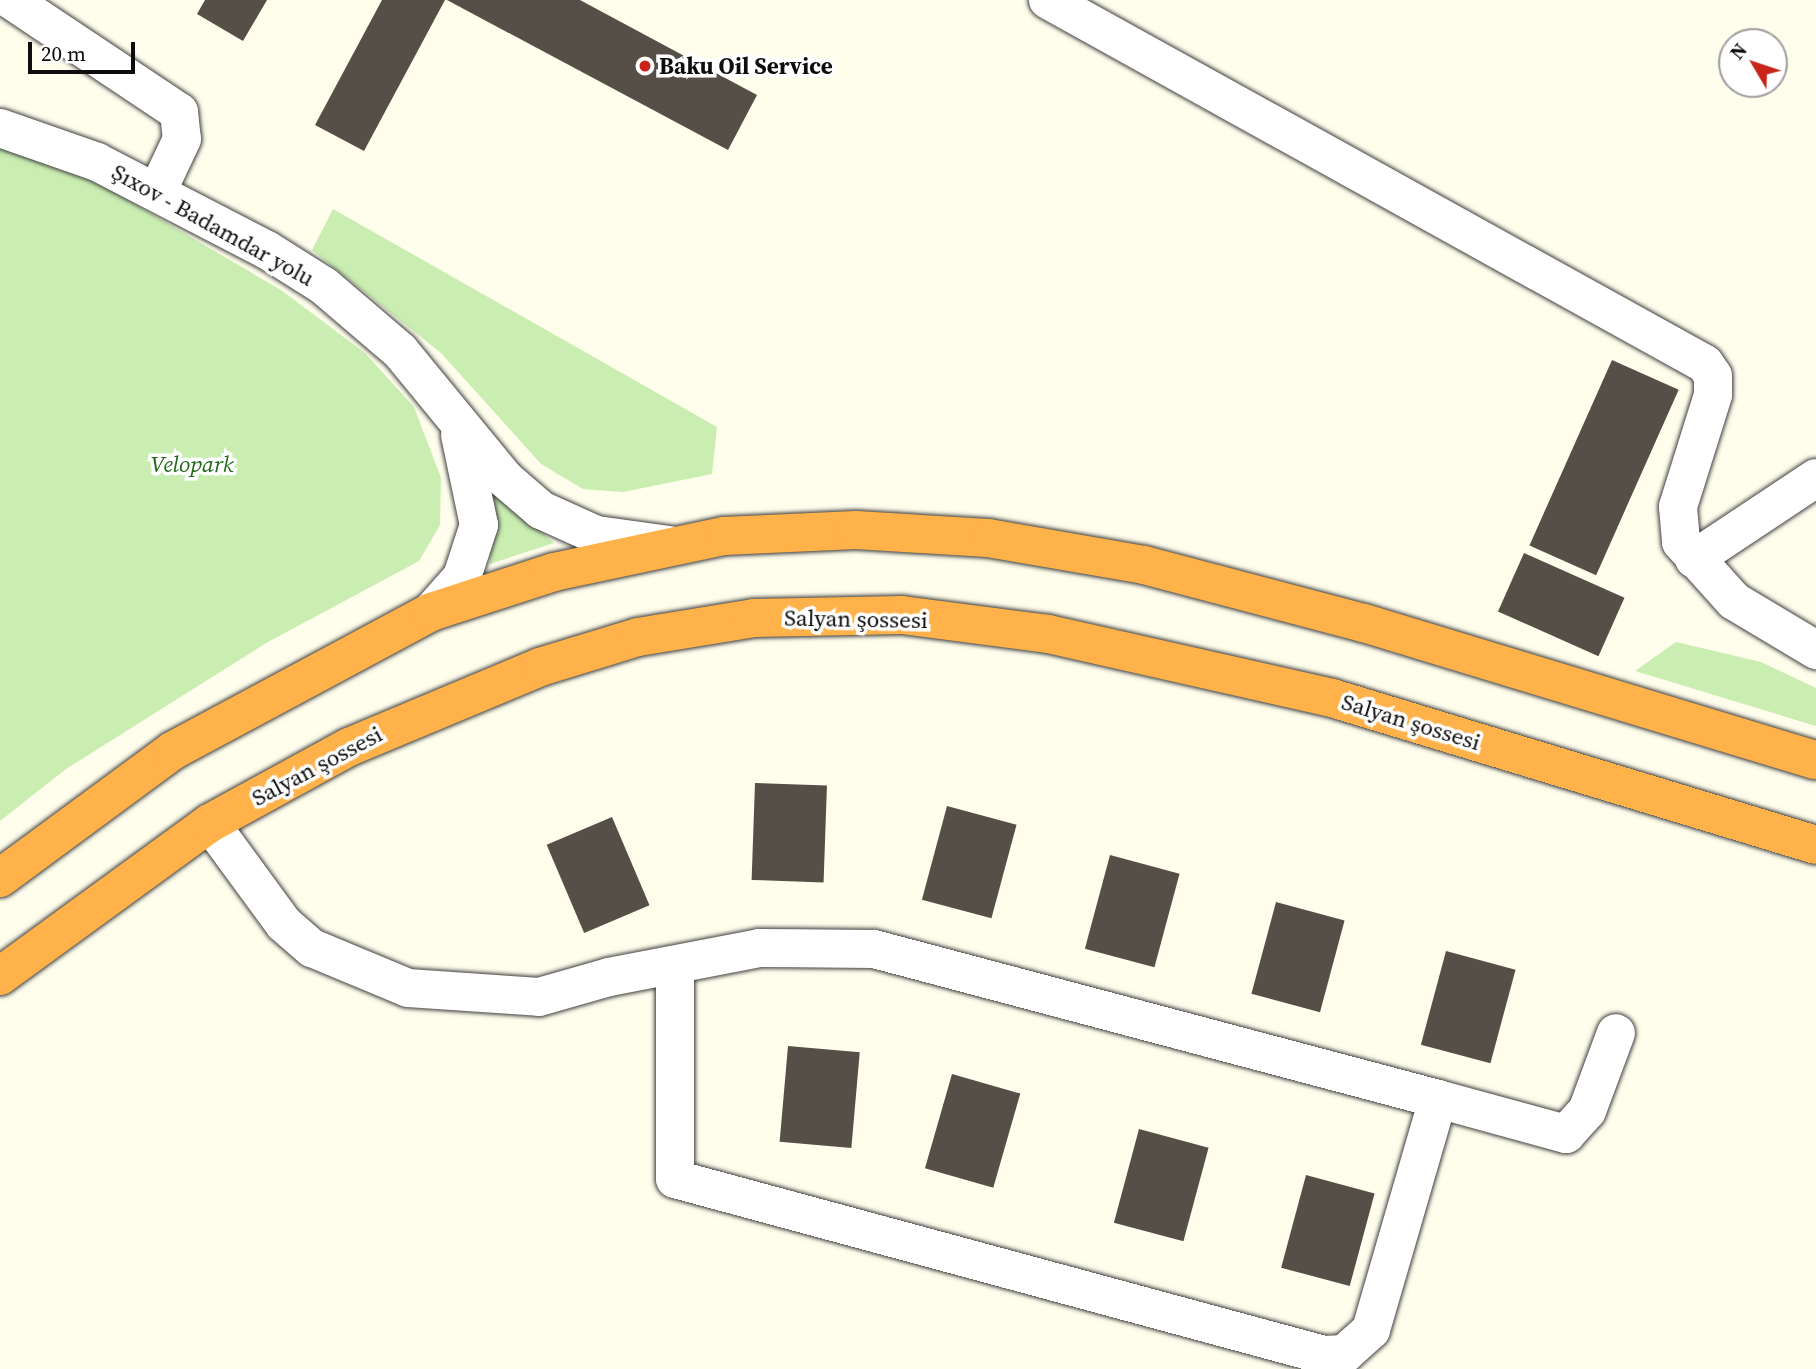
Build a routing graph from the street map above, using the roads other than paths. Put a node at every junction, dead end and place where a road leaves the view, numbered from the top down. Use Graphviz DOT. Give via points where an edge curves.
graph roads {
  1 [pos="11,0"];
  2 [pos="1048,0"];
  3 [pos="0,128"];
  4 [pos="157,192"];
  5 [pos="456,423"];
  6 [pos="1816,478"];
  7 [pos="668,545"];
  8 [pos="1694,559"];
  9 [pos="431,612"];
  10 [pos="1816,650"];
  11 [pos="1816,760"];
  12 [pos="210,822"];
  13 [pos="1816,845"];
  14 [pos="0,878"];
  15 [pos="675,965"];
  16 [pos="0,976"];
  17 [pos="1616,1033"];
  18 [pos="1438,1099"];
  1 -- 4 [label="street" via="178,112 182,139"];
  2 -- 8 [label="street" via="1705,365 1713,376 1713,395 1675,525"];
  3 -- 4 [label="street, Şıxov - Badamdar yolu" via="97,162"];
  4 -- 5 [label="street, Şıxov - Badamdar yolu" via="324,286 400,351"];
  5 -- 7 [label="street, Şıxov - Badamdar yolu" via="505,479 566,524"];
  5 -- 9 [label="street" via="476,489 480,525 462,577"];
  6 -- 8 [label="street"];
  7 -- 9 [label="highway" via="554,572"];
  7 -- 11 [label="highway" via="856,530 988,538 1144,565 1364,623"];
  8 -- 10 [label="street" via="1734,601"];
  9 -- 14 [label="highway" via="172,751"];
  12 -- 13 [label="highway, Salyan şossesi" via="439,705 638,636 754,618 902,615 1048,634 1332,698"];
  12 -- 15 [label="street" via="284,924 312,948 408,988 539,997"];
  12 -- 16 [label="highway, Salyan şossesi"];
  15 -- 18 [label="street" via="759,948 874,949"];
  15 -- 18 [label="street" via="675,1179 1324,1355 1344,1354 1371,1330"];
  17 -- 18 [label="street" via="1587,1111 1566,1134"];
}
